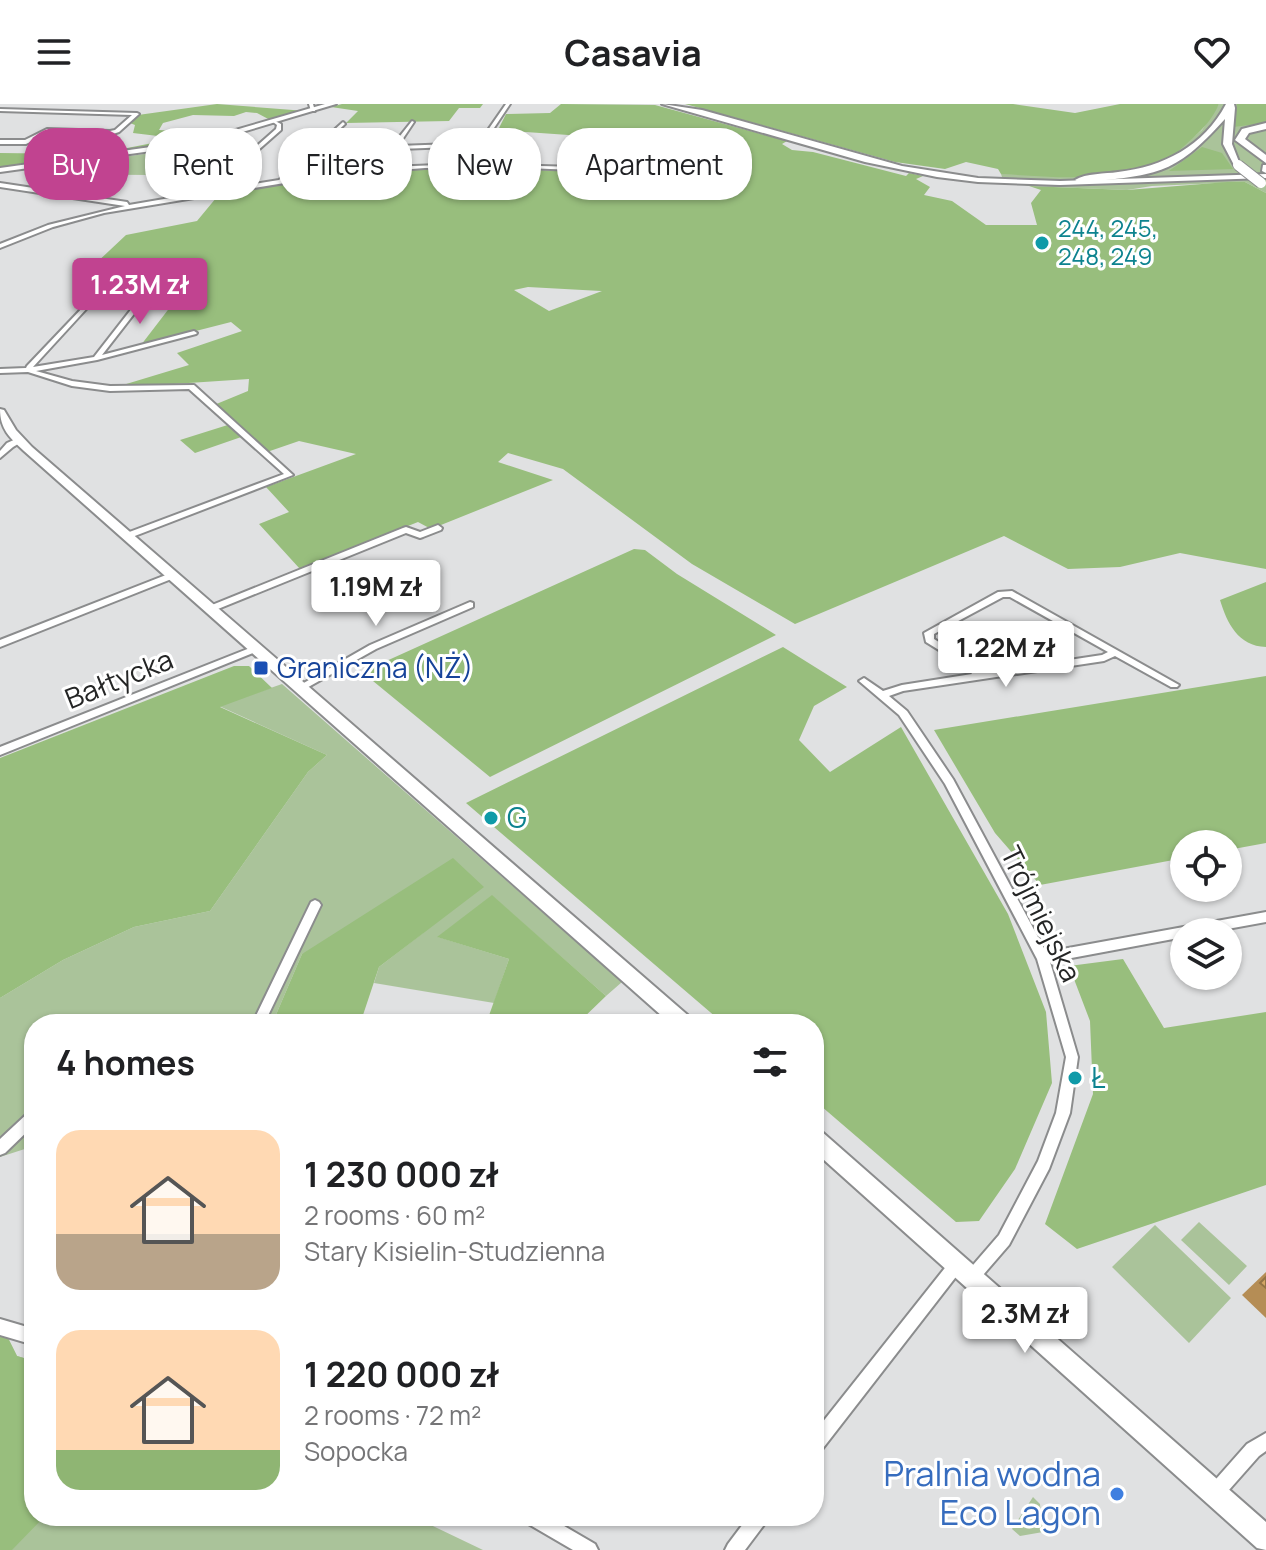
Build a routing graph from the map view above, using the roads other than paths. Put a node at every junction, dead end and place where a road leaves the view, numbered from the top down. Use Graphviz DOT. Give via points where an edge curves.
graph roads {
  1 [pos="8,104"];
  2 [pos="333,104"];
  3 [pos="508,104"];
  4 [pos="665,104"];
  5 [pos="1230,104"];
  6 [pos="312,107"];
  7 [pos="0,110"];
  8 [pos="275,122"];
  9 [pos="412,122"];
  10 [pos="343,123"];
  11 [pos="1266,126"];
  12 [pos="338,128"];
  13 [pos="408,128"];
  14 [pos="492,128"];
  15 [pos="0,142"];
  16 [pos="262,144"];
  17 [pos="814,145"];
  18 [pos="0,170"];
  19 [pos="1265,173"];
  20 [pos="1080,180"];
  21 [pos="0,185"];
  22 [pos="168,200"];
  23 [pos="136,205"];
  24 [pos="0,246"];
  25 [pos="175,287"];
  26 [pos="87,305"];
  27 [pos="194,333"];
  28 [pos="97,357"];
  29 [pos="30,369"];
  30 [pos="0,371"];
  31 [pos="0,412"];
  32 [pos="19,441"];
  33 [pos="0,456"];
  34 [pos="438,528"];
  35 [pos="127,536"];
  36 [pos="171,576"];
  37 [pos="470,605"];
  38 [pos="210,609"];
  39 [pos="0,644"];
  40 [pos="255,649"];
  41 [pos="1115,652"];
  42 [pos="979,676"];
  43 [pos="864,681"];
  44 [pos="1174,685"];
  45 [pos="300,688"];
  46 [pos="883,695"];
  47 [pos="0,751"];
  48 [pos="315,905"];
  49 [pos="1266,917"];
  50 [pos="1043,958"];
  51 [pos="263,1014"];
  52 [pos="673,1014"];
  53 [pos="24,1125"];
  54 [pos="824,1147"];
  55 [pos="0,1148"];
  56 [pos="965,1270"];
  57 [pos="0,1327"];
  58 [pos="24,1334"];
  59 [pos="824,1429"];
  60 [pos="1266,1441"];
  61 [pos="1215,1493"];
  62 [pos="548,1526"];
  63 [pos="752,1526"];
  64 [pos="1266,1539"];
  65 [pos="589,1550"];
  66 [pos="734,1550"];
  1 -- 7 [label="street"];
  2 -- 6 [label="street"];
  3 -- 14 [label="street"];
  4 -- 17 [label="street"];
  5 -- 19 [label="highway, bridge" via="1228,152 1238,165"];
  5 -- 20 [label="highway" via="1196,145 1173,163 1137,174"];
  6 -- 8 [label="street"];
  7 -- 15 [label="street" via="137,114 117,131 47,131 26,142"];
  8 -- 16 [label="street" via="279,129"];
  8 -- 18 [label="street" via="175,147"];
  9 -- 13 [label="street"];
  10 -- 12 [label="street"];
  11 -- 19 [label="highway" via="1245,131 1240,140"];
  17 -- 19 [label="street" via="901,169 1003,182 1102,184"];
  17 -- 20 [label="street" via="955,174"];
  19 -- 20 [label="street"];
  21 -- 23 [label="street"];
  22 -- 23 [label="street"];
  23 -- 24 [label="street" via="25,234"];
  25 -- 28 [label="street" via="149,290"];
  26 -- 29 [label="street"];
  27 -- 28 [label="street"];
  28 -- 29 [label="street"];
  29 -- 30 [label="street"];
  29 -- 35 [label="street" via="85,388 191,387 289,475"];
  31 -- 32 [label="street"];
  32 -- 33 [label="street"];
  32 -- 35 [label="street"];
  34 -- 38 [label="street" via="420,535 406,530"];
  35 -- 36 [label="street"];
  36 -- 38 [label="street"];
  36 -- 39 [label="street"];
  37 -- 45 [label="street" via="373,647"];
  38 -- 40 [label="street"];
  40 -- 45 [label="street"];
  40 -- 47 [label="street, Bałtycka"];
  41 -- 42 [label="street"];
  41 -- 42 [label="street" via="1012,594 1001,594 929,633 929,640"];
  41 -- 44 [label="street"];
  42 -- 46 [label="street"];
  43 -- 46 [label="street, Trójmiejska"];
  45 -- 52 [label="street"];
  46 -- 50 [label="street, Trójmiejska" via="913,727 949,782"];
  48 -- 51 [label="street"];
  49 -- 50 [label="street"];
  50 -- 56 [label="street, Trójmiejska" via="1072,1057 1063,1113 1044,1164 1004,1240"];
  53 -- 55 [label="street"];
  54 -- 56 [label="street"];
  56 -- 59 [label="street, Trójmiejska"];
  56 -- 61 [label="street"];
  57 -- 58 [label="street"];
  60 -- 61 [label="street"];
  61 -- 64 [label="street"];
  62 -- 65 [label="street"];
  63 -- 66 [label="street"];
}
